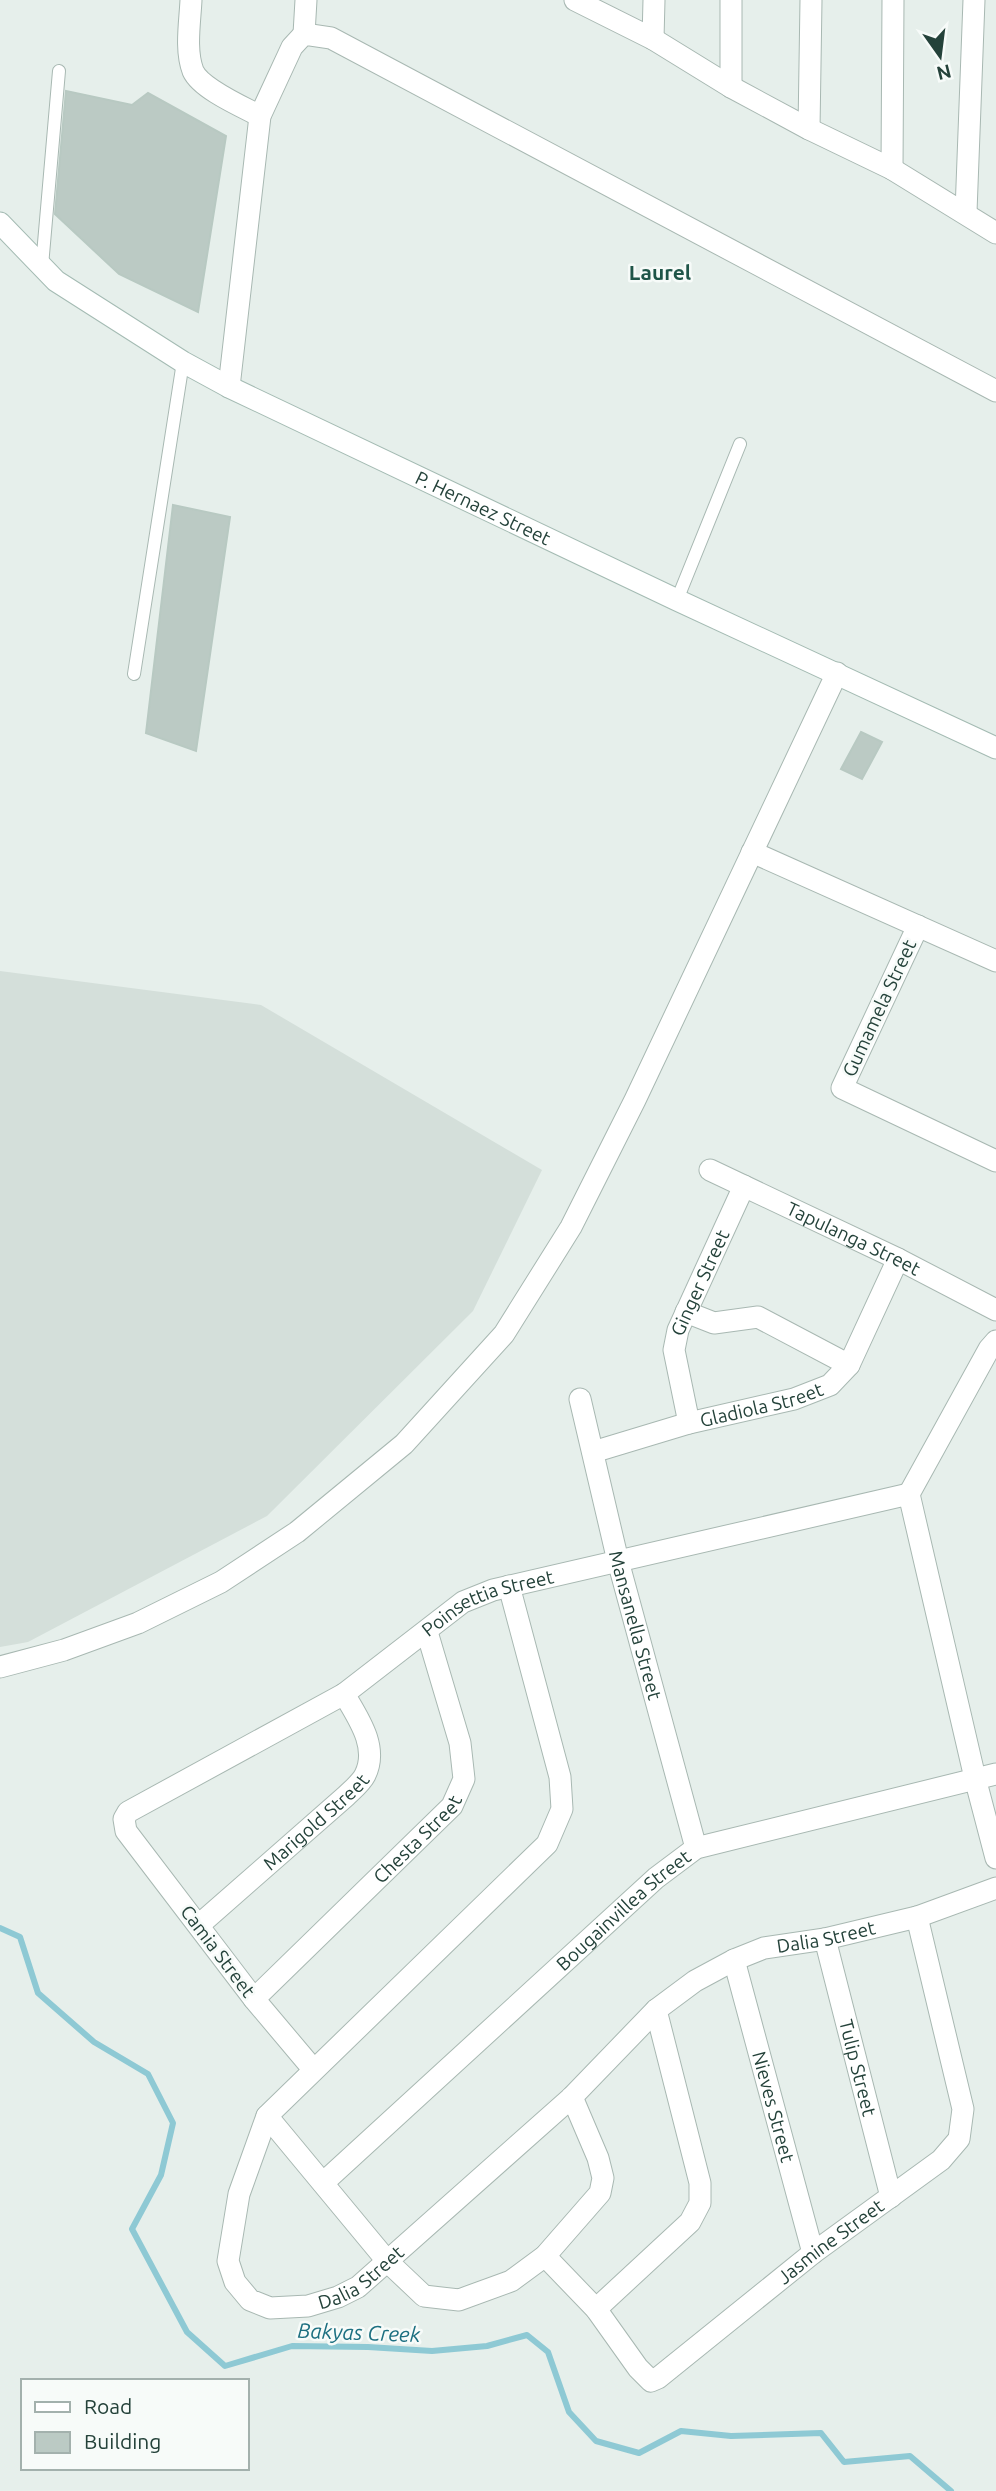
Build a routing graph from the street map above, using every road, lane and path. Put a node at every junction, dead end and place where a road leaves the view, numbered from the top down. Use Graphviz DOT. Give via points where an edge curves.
graph roads {
  1 [pos="191,0"];
  2 [pos="306,0"];
  3 [pos="575,0"];
  4 [pos="654,0"];
  5 [pos="731,0"];
  6 [pos="811,0"];
  7 [pos="893,0"];
  8 [pos="974,0"];
  9 [pos="304,34"];
  10 [pos="653,39"];
  11 [pos="60,71"];
  12 [pos="731,87"];
  13 [pos="260,117"];
  14 [pos="809,130"];
  15 [pos="892,169"];
  16 [pos="966,212"];
  17 [pos="0,223"];
  18 [pos="996,233"];
  19 [pos="42,266"];
  20 [pos="183,362"];
  21 [pos="229,387"];
  22 [pos="996,391"];
  23 [pos="740,444"];
  24 [pos="677,600"];
  25 [pos="837,673"];
  26 [pos="134,674"];
  27 [pos="996,748"];
  28 [pos="752,852"];
  29 [pos="918,926"];
  30 [pos="996,961"];
  31 [pos="996,1160"];
  32 [pos="710,1170"];
  33 [pos="744,1186"];
  34 [pos="898,1259"];
  35 [pos="995,1306"];
  36 [pos="686,1312"];
  37 [pos="993,1345"];
  38 [pos="849,1365"];
  39 [pos="580,1399"];
  40 [pos="689,1423"];
  41 [pos="593,1452"];
  42 [pos="909,1494"];
  43 [pos="618,1561"];
  44 [pos="509,1586"];
  45 [pos="428,1632"];
  46 [pos="0,1667"];
  47 [pos="344,1694"];
  48 [pos="985,1776"];
  49 [pos="126,1831"];
  50 [pos="696,1848"];
  51 [pos="996,1857"];
  52 [pos="996,1888"];
  53 [pos="916,1916"];
  54 [pos="199,1925"];
  55 [pos="825,1939"];
  56 [pos="734,1960"];
  57 [pos="254,1999"];
  58 [pos="656,2010"];
  59 [pos="313,2069"];
  60 [pos="572,2097"];
  61 [pos="267,2116"];
  62 [pos="323,2183"];
  63 [pos="891,2197"];
  64 [pos="813,2253"];
  65 [pos="545,2256"];
  66 [pos="388,2262"];
  67 [pos="596,2309"];
  1 -- 13 [label="street" via="194,73 203,84"];
  2 -- 9 [label="street"];
  3 -- 10 [label="street"];
  4 -- 10 [label="street"];
  5 -- 12 [label="street"];
  6 -- 14 [label="street"];
  7 -- 15 [label="street"];
  8 -- 16 [label="street"];
  9 -- 13 [label="street" via="292,47"];
  9 -- 22 [label="street" via="331,38"];
  10 -- 12 [label="street"];
  11 -- 19 [label="lane"];
  12 -- 14 [label="street"];
  13 -- 21 [label="street"];
  14 -- 15 [label="street"];
  15 -- 16 [label="street"];
  16 -- 18 [label="street"];
  17 -- 19 [label="street, P. Hernaez Street"];
  19 -- 20 [label="street, P. Hernaez Street" via="57,281"];
  20 -- 21 [label="street, P. Hernaez Street"];
  20 -- 26 [label="lane"];
  21 -- 24 [label="street, P. Hernaez Street"];
  23 -- 24 [label="lane"];
  24 -- 25 [label="street, P. Hernaez Street"];
  25 -- 27 [label="street, P. Hernaez Street"];
  25 -- 28 [label="street"];
  28 -- 29 [label="street"];
  28 -- 46 [label="street" via="571,1227 504,1334 404,1444 297,1532 222,1582 138,1623"];
  29 -- 30 [label="street"];
  29 -- 31 [label="street, Gumamela Street" via="842,1088"];
  32 -- 33 [label="street, Tapulanga Street"];
  33 -- 34 [label="street, Tapulanga Street"];
  33 -- 36 [label="street, Ginger Street"];
  34 -- 35 [label="street, Tapulanga Street"];
  34 -- 38 [label="street, Gladiola Street"];
  35 -- 37 [label="street"];
  36 -- 38 [label="street" via="714,1323 758,1317"];
  36 -- 40 [label="street, Ginger Street" via="674,1350"];
  37 -- 42 [label="street"];
  38 -- 40 [label="street, Gladiola Street" via="830,1385 794,1399"];
  39 -- 41 [label="street, Mansanella Street"];
  40 -- 41 [label="street, Gladiola Street"];
  41 -- 43 [label="street, Mansanella Street"];
  42 -- 43 [label="street, Poinsettia Street"];
  42 -- 48 [label="street"];
  43 -- 44 [label="street, Poinsettia Street"];
  43 -- 50 [label="street, Mansanella Street"];
  44 -- 45 [label="street, Poinsettia Street" via="463,1602"];
  44 -- 59 [label="street, Dalia Street" via="560,1777 562,1809 547,1844"];
  45 -- 47 [label="street, Poinsettia Street"];
  45 -- 57 [label="street, Chesta Street" via="460,1744 464,1779 452,1805"];
  47 -- 49 [label="street, Poinsettia Street" via="128,1812"];
  47 -- 54 [label="street, Marigold Street" via="362,1724 370,1755 365,1777"];
  48 -- 50 [label="street, Bougainvillea Street"];
  48 -- 51 [label="street"];
  49 -- 54 [label="street, Camia Street"];
  50 -- 62 [label="street, Bougainvillea Street" via="656,1878"];
  52 -- 53 [label="street, Dalia Street"];
  53 -- 55 [label="street, Dalia Street"];
  53 -- 63 [label="street, Jasmine Street" via="963,2109 959,2139 941,2160"];
  54 -- 57 [label="street, Camia Street"];
  55 -- 56 [label="street, Dalia Street" via="764,1948"];
  55 -- 63 [label="street, Tulip Street"];
  56 -- 58 [label="street, Dalia Street"];
  56 -- 64 [label="street, Nieves Street"];
  57 -- 59 [label="street, Camia Street"];
  58 -- 60 [label="street, Dalia Street"];
  58 -- 67 [label="street" via="700,2183 700,2203 690,2222"];
  59 -- 61 [label="street, Dalia Street"];
  60 -- 65 [label="street" via="603,2178 600,2193"];
  60 -- 66 [label="street, Dalia Street"];
  61 -- 62 [label="street"];
  61 -- 66 [label="street, Dalia Street" via="239,2194 228,2261 235,2282 250,2300 270,2308 308,2306 358,2287"];
  62 -- 66 [label="street"];
  63 -- 64 [label="street, Jasmine Street"];
  64 -- 67 [label="street, Jasmine Street" via="651,2381"];
  65 -- 66 [label="street" via="511,2281 460,2300 424,2296"];
  65 -- 67 [label="street, Jasmine Street"];
}
